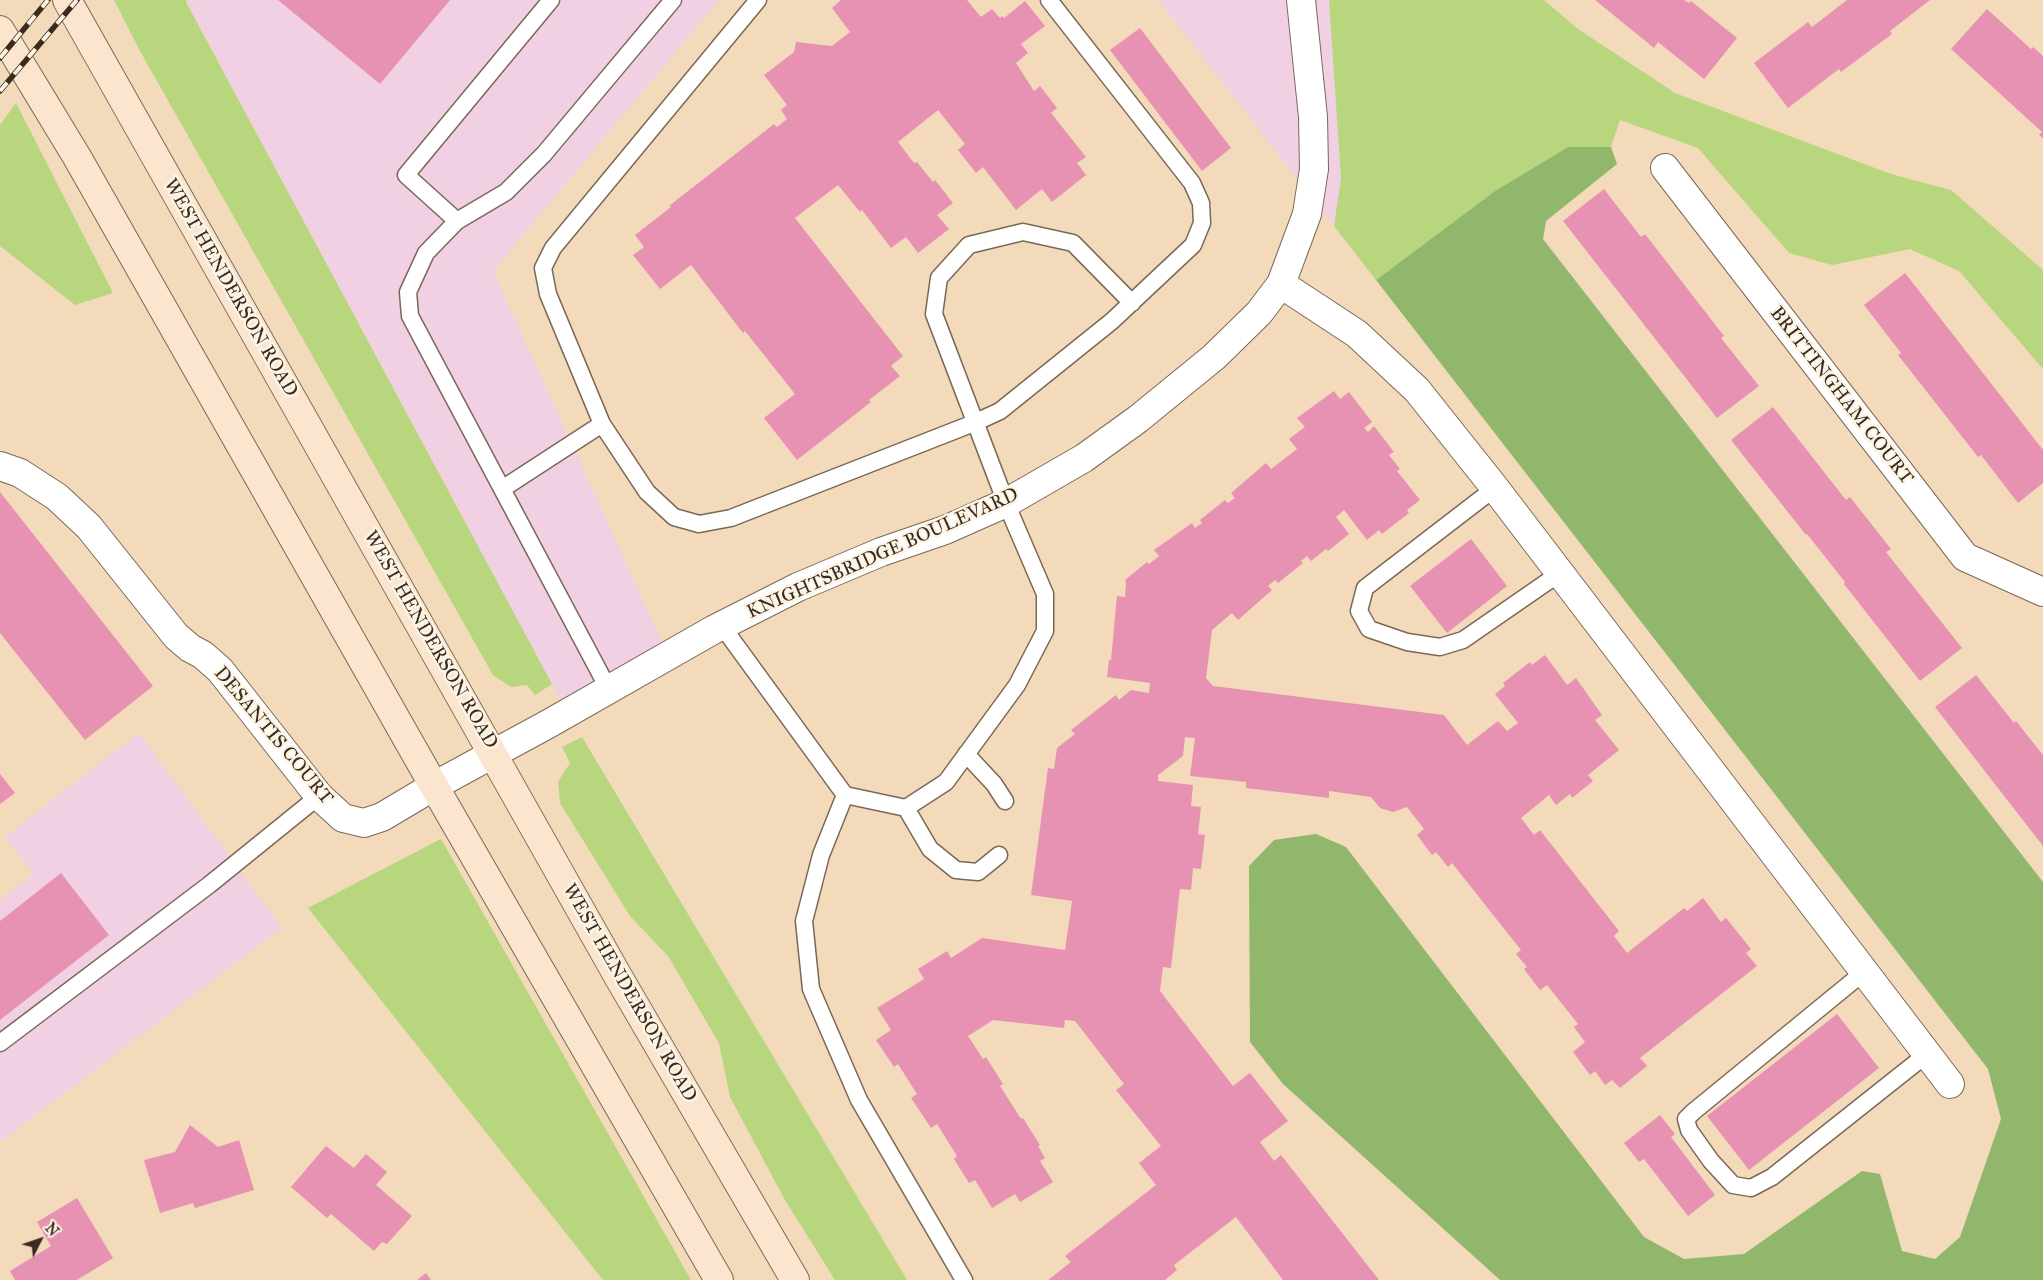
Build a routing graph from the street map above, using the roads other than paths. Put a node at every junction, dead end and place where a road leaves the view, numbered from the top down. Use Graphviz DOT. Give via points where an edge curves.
graph roads {
  1 [pos="67,0"];
  2 [pos="551,0"];
  3 [pos="672,0"];
  4 [pos="758,0"];
  5 [pos="1049,0"];
  6 [pos="1301,0"];
  7 [pos="0,30"];
  8 [pos="1665,168"];
  9 [pos="457,221"];
  10 [pos="1281,284"];
  11 [pos="1132,303"];
  12 [pos="974,423"];
  13 [pos="602,424"];
  14 [pos="0,466"];
  15 [pos="1495,488"];
  16 [pos="502,489"];
  17 [pos="1006,503"];
  18 [pos="1560,573"];
  19 [pos="2043,592"];
  20 [pos="722,626"];
  21 [pos="609,690"];
  22 [pos="494,753"];
  23 [pos="966,754"];
  24 [pos="434,786"];
  25 [pos="845,795"];
  26 [pos="320,796"];
  27 [pos="1005,801"];
  28 [pos="906,808"];
  29 [pos="999,855"];
  30 [pos="1864,972"];
  31 [pos="0,1043"];
  32 [pos="1927,1054"];
  33 [pos="1950,1084"];
  34 [pos="719,1280"];
  35 [pos="795,1280"];
  36 [pos="964,1280"];
  1 -- 22 [label="main road, WEST HENDERSON ROAD"];
  2 -- 9 [label="lane" via="406,175"];
  3 -- 9 [label="lane" via="544,154 506,192"];
  4 -- 13 [label="lane" via="554,248 543,268 548,294"];
  5 -- 11 [label="lane" via="1192,183 1201,203 1202,223 1193,245"];
  6 -- 10 [label="street, KNIGHTSBRIDGE BOULEVARD" via="1313,117 1314,169 1307,214"];
  7 -- 24 [label="main road" via="77,157"];
  8 -- 19 [label="street, BRITTINGHAM COURT" via="1965,557"];
  9 -- 16 [label="lane" via="426,253 408,292 410,316"];
  10 -- 15 [label="street" via="1357,334 1417,390"];
  10 -- 17 [label="street, KNIGHTSBRIDGE BOULEVARD" via="1259,313 1177,389 1084,458"];
  11 -- 12 [label="lane" via="1000,411"];
  11 -- 12 [label="lane" via="1073,243 1023,232 969,245 939,278 934,314"];
  12 -- 13 [label="lane" via="731,518 699,524 674,517 647,492"];
  12 -- 17 [label="lane"];
  13 -- 16 [label="lane"];
  14 -- 26 [label="street, DESANTIS COURT" via="20,473 57,498 88,527 176,636 220,670"];
  15 -- 18 [label="street"];
  15 -- 18 [label="lane" via="1365,588 1359,611 1368,628 1407,642 1440,647 1463,640"];
  16 -- 21 [label="lane"];
  17 -- 20 [label="street, KNIGHTSBRIDGE BOULEVARD" via="798,587"];
  17 -- 23 [label="lane" via="1045,594 1045,631 1017,685"];
  18 -- 30 [label="street"];
  20 -- 21 [label="street, KNIGHTSBRIDGE BOULEVARD"];
  20 -- 25 [label="lane"];
  21 -- 22 [label="street, KNIGHTSBRIDGE BOULEVARD"];
  22 -- 24 [label="street, KNIGHTSBRIDGE BOULEVARD"];
  22 -- 35 [label="main road, WEST HENDERSON ROAD" via="619,978"];
  23 -- 27 [label="lane"];
  23 -- 28 [label="lane" via="946,782"];
  24 -- 26 [label="street, DESANTIS COURT" via="382,817 364,823 343,818"];
  24 -- 34 [label="main road"];
  25 -- 28 [label="lane"];
  25 -- 36 [label="lane" via="821,855 804,921 811,989 859,1100"];
  26 -- 31 [label="lane" via="209,885"];
  28 -- 29 [label="lane" via="930,849 956,870 978,872"];
  30 -- 32 [label="street"];
  30 -- 32 [label="lane" via="1686,1119 1688,1130 1711,1161 1733,1184 1751,1188 1772,1177"];
  32 -- 33 [label="street"];
}
